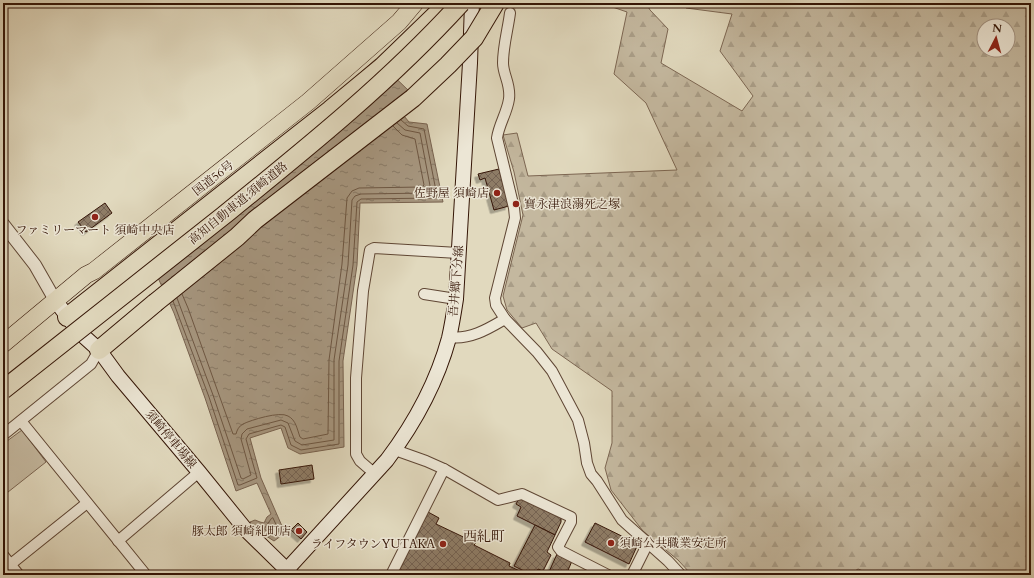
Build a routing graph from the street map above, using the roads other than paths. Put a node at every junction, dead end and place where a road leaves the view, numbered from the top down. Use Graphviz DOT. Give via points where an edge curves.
graph roads {
  1 [pos="415,3"];
  2 [pos="448,3"];
  3 [pos="461,3"];
  4 [pos="472,3"];
  5 [pos="495,3"];
  6 [pos="510,13"];
  7 [pos="3,224"];
  8 [pos="458,253"];
  9 [pos="424,294"];
  10 [pos="456,299"];
  11 [pos="55,300"];
  12 [pos="67,317"];
  13 [pos="505,319"];
  14 [pos="449,337"];
  15 [pos="3,344"];
  16 [pos="99,350"];
  17 [pos="3,390"];
  18 [pos="21,421"];
  19 [pos="3,435"];
  20 [pos="395,450"];
  21 [pos="444,469"];
  22 [pos="199,472"];
  23 [pos="375,474"];
  24 [pos="87,503"];
  25 [pos="118,541"];
  26 [pos="648,543"];
  27 [pos="3,555"];
  28 [pos="11,564"];
  29 [pos="287,573"];
  30 [pos="19,575"];
  31 [pos="146,575"];
  32 [pos="391,575"];
  33 [pos="608,575"];
  34 [pos="632,575"];
  35 [pos="681,575"];
  1 -- 11 [label="highway, 国道56号" via="399,22 308,102"];
  2 -- 12 [label="highway" via="382,67 330,110"];
  3 -- 17 [label="highway, 高知自動車道;須崎道路, bridge" via="352,111"];
  4 -- 8 [label="main road, 吾井郷下分線" via="470,78"];
  5 -- 16 [label="highway, bridge" via="474,38 413,98 255,220"];
  6 -- 13 [label="street" via="503,63 509,100 498,138 515,218 495,298 496,305"];
  7 -- 11 [label="street" via="35,265"];
  8 -- 10 [label="main road, 吾井郷下分線"];
  8 -- 23 [label="street" via="374,248 370,250 363,291 356,378 356,454"];
  9 -- 10 [label="street"];
  10 -- 14 [label="main road, 吾井郷下分線"];
  11 -- 12 [label="main road, 須崎停車場線"];
  11 -- 15 [label="highway, 国道56号"];
  12 -- 16 [label="main road, 須崎停車場線"];
  13 -- 14 [label="street" via="469,337"];
  13 -- 26 [label="street" via="552,371 578,420 591,474 622,520"];
  14 -- 20 [label="main road, 吾井郷下分線" via="428,392"];
  16 -- 18 [label="street" via="91,364"];
  16 -- 22 [label="main road, 須崎停車場線"];
  18 -- 19 [label="street"];
  18 -- 24 [label="street"];
  20 -- 21 [label="street"];
  20 -- 23 [label="main road, 吾井郷下分線"];
  21 -- 32 [label="street"];
  21 -- 33 [label="street" via="498,500 522,494 571,517 572,522 558,547 561,551"];
  22 -- 25 [label="street"];
  22 -- 29 [label="main road, 須崎停車場線" via="246,530"];
  23 -- 29 [label="main road, 吾井郷下分線"];
  24 -- 25 [label="street"];
  24 -- 28 [label="street"];
  25 -- 31 [label="street"];
  26 -- 34 [label="street"];
  26 -- 35 [label="street"];
  27 -- 28 [label="street"];
  28 -- 30 [label="street"];
}
